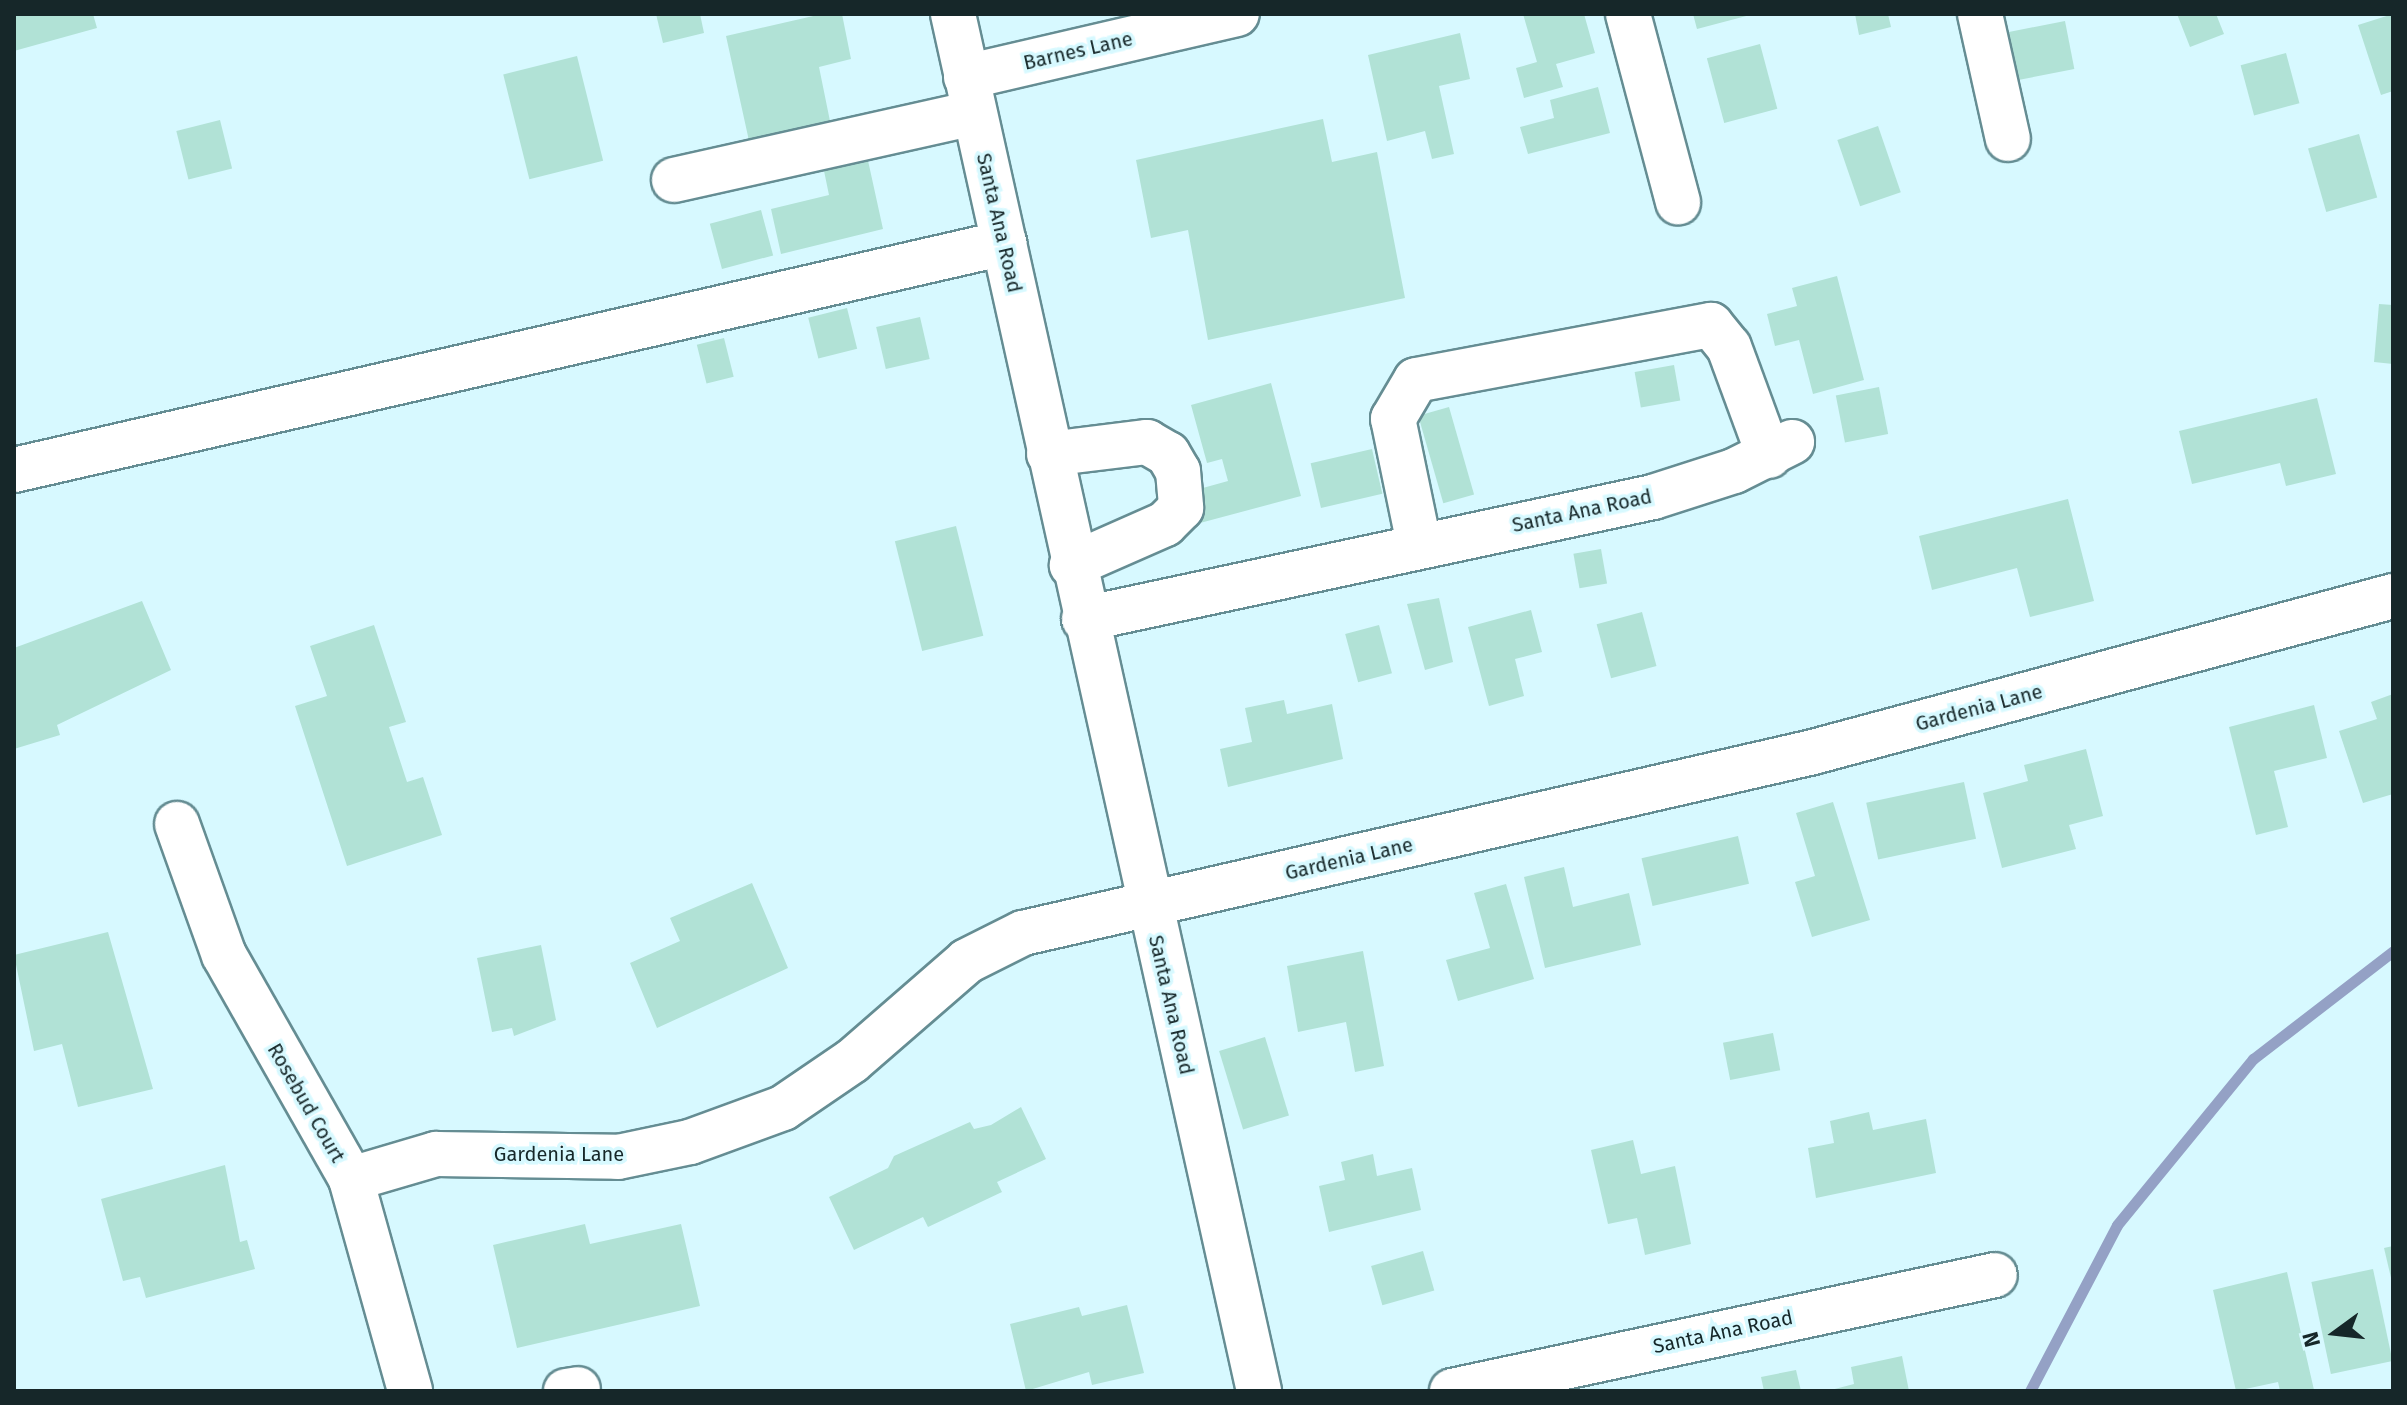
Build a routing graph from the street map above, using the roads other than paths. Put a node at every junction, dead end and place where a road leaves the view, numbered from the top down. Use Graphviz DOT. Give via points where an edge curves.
graph roads {
  1 [pos="953,14"];
  2 [pos="1237,14"];
  3 [pos="1628,14"];
  4 [pos="1980,14"];
  5 [pos="970,95"];
  6 [pos="2008,139"];
  7 [pos="674,180"];
  8 [pos="1678,202"];
  9 [pos="1004,243"];
  10 [pos="1049,454"];
  11 [pos="14,470"];
  12 [pos="1419,544"];
  13 [pos="1072,565"];
  14 [pos="2393,596"];
  15 [pos="1084,619"];
  16 [pos="177,824"];
  17 [pos="1148,904"];
  18 [pos="351,1179"];
  19 [pos="1995,1275"];
  20 [pos="410,1391"];
  21 [pos="1259,1391"];
  22 [pos="1452,1391"];
  1 -- 5 [label="street, Santa Ana Road"];
  2 -- 5 [label="street, Barnes Lane"];
  3 -- 8 [label="street"];
  4 -- 6 [label="street"];
  5 -- 7 [label="street, Barnes Lane"];
  5 -- 9 [label="street, Santa Ana Road"];
  9 -- 10 [label="street, Santa Ana Road"];
  9 -- 11 [label="street"];
  10 -- 13 [label="street, Santa Ana Road"];
  10 -- 13 [label="street" via="1147,442 1168,454 1178,471 1181,508 1165,524"];
  12 -- 12 [label="street, Santa Ana Road" via="1653,497 1781,449 1729,347 1711,325 1416,380 1393,419"];
  12 -- 15 [label="street, Santa Ana Road"];
  13 -- 15 [label="street, Santa Ana Road"];
  14 -- 17 [label="street, Gardenia Lane" via="1813,752"];
  15 -- 17 [label="street, Santa Ana Road"];
  16 -- 18 [label="street, Rosebud Court" via="224,955"];
  17 -- 18 [label="street, Gardenia Lane" via="1023,933 981,954 852,1061 783,1108 690,1142 618,1157 436,1154"];
  17 -- 21 [label="street, Santa Ana Road"];
  18 -- 20 [label="street, Rosebud Court"];
  19 -- 22 [label="street, Santa Ana Road"];
}
